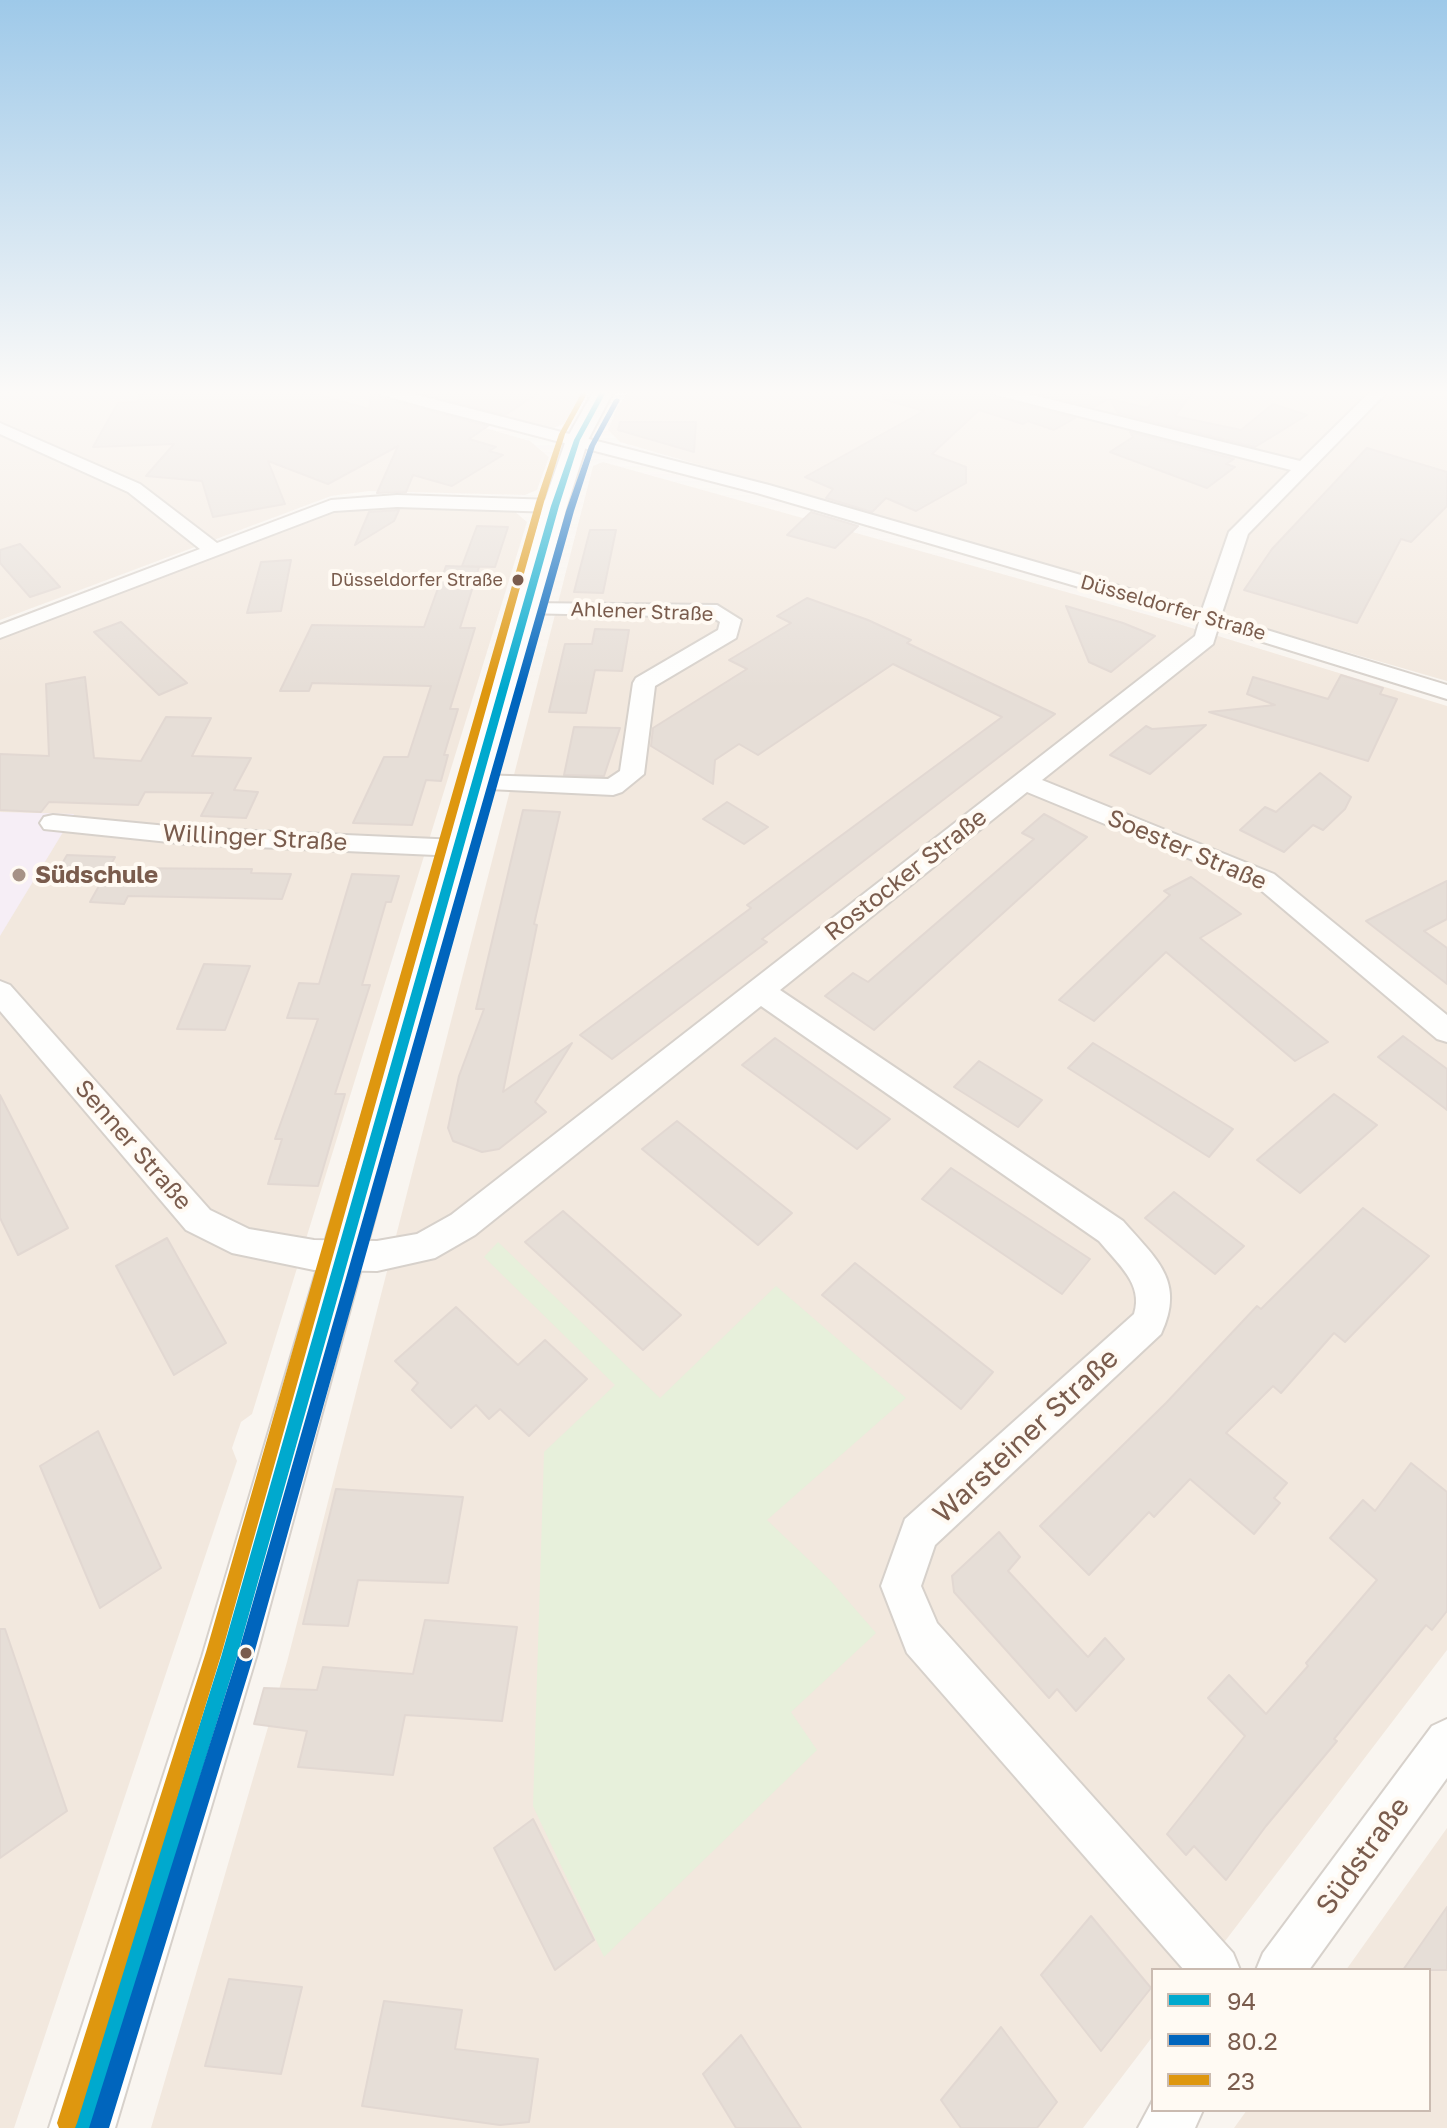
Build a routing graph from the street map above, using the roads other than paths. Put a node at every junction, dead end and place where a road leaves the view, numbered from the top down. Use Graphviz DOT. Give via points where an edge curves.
graph roads {
  1 [pos="138,491"];
  2 [pos="560,491"];
  3 [pos="769,491"];
  4 [pos="1278,491"];
  5 [pos="555,506"];
  6 [pos="215,551"];
  7 [pos="526,609"];
  8 [pos="1211,618"];
  9 [pos="0,632"];
  10 [pos="1447,692"];
  11 [pos="1024,782"];
  12 [pos="477,783"];
  13 [pos="53,823"];
  14 [pos="458,848"];
  15 [pos="760,991"];
  16 [pos="0,992"];
  17 [pos="1447,1031"];
  18 [pos="343,1256"];
  19 [pos="1447,1741"];
  20 [pos="1214,1968"];
  21 [pos="1281,1968"];
  22 [pos="82,2128"];
  1 -- 6 [label="street"];
  2 -- 5 [label="street"];
  3 -- 8 [label="street, Düsseldorfer Straße"];
  4 -- 8 [label="street, Rostocker Straße" via="1239,532"];
  5 -- 6 [label="street" via="363,501 331,506"];
  5 -- 7 [label="street"];
  6 -- 9 [label="street"];
  7 -- 12 [label="street"];
  7 -- 12 [label="street, Ahlener Straße" via="717,611 731,620 728,633 644,683 632,774 613,787"];
  8 -- 10 [label="street, Düsseldorfer Straße"];
  8 -- 11 [label="street, Rostocker Straße" via="1205,639"];
  11 -- 15 [label="street, Rostocker Straße"];
  11 -- 17 [label="street, Soester Straße" via="1265,880"];
  12 -- 14 [label="street"];
  13 -- 14 [label="street, Willinger Straße" via="188,836"];
  14 -- 18 [label="street"];
  15 -- 18 [label="street, Rostocker Straße" via="463,1225 423,1248"];
  15 -- 20 [label="street, Warsteiner Straße" via="1111,1231 1147,1273 1156,1300 1149,1323 919,1533 901,1586 922,1638"];
  16 -- 18 [label="street, Senner Straße" via="198,1220 244,1243"];
  18 -- 22 [label="street" via="229,1657"];
  19 -- 21 [label="street, Südstraße"];
}
